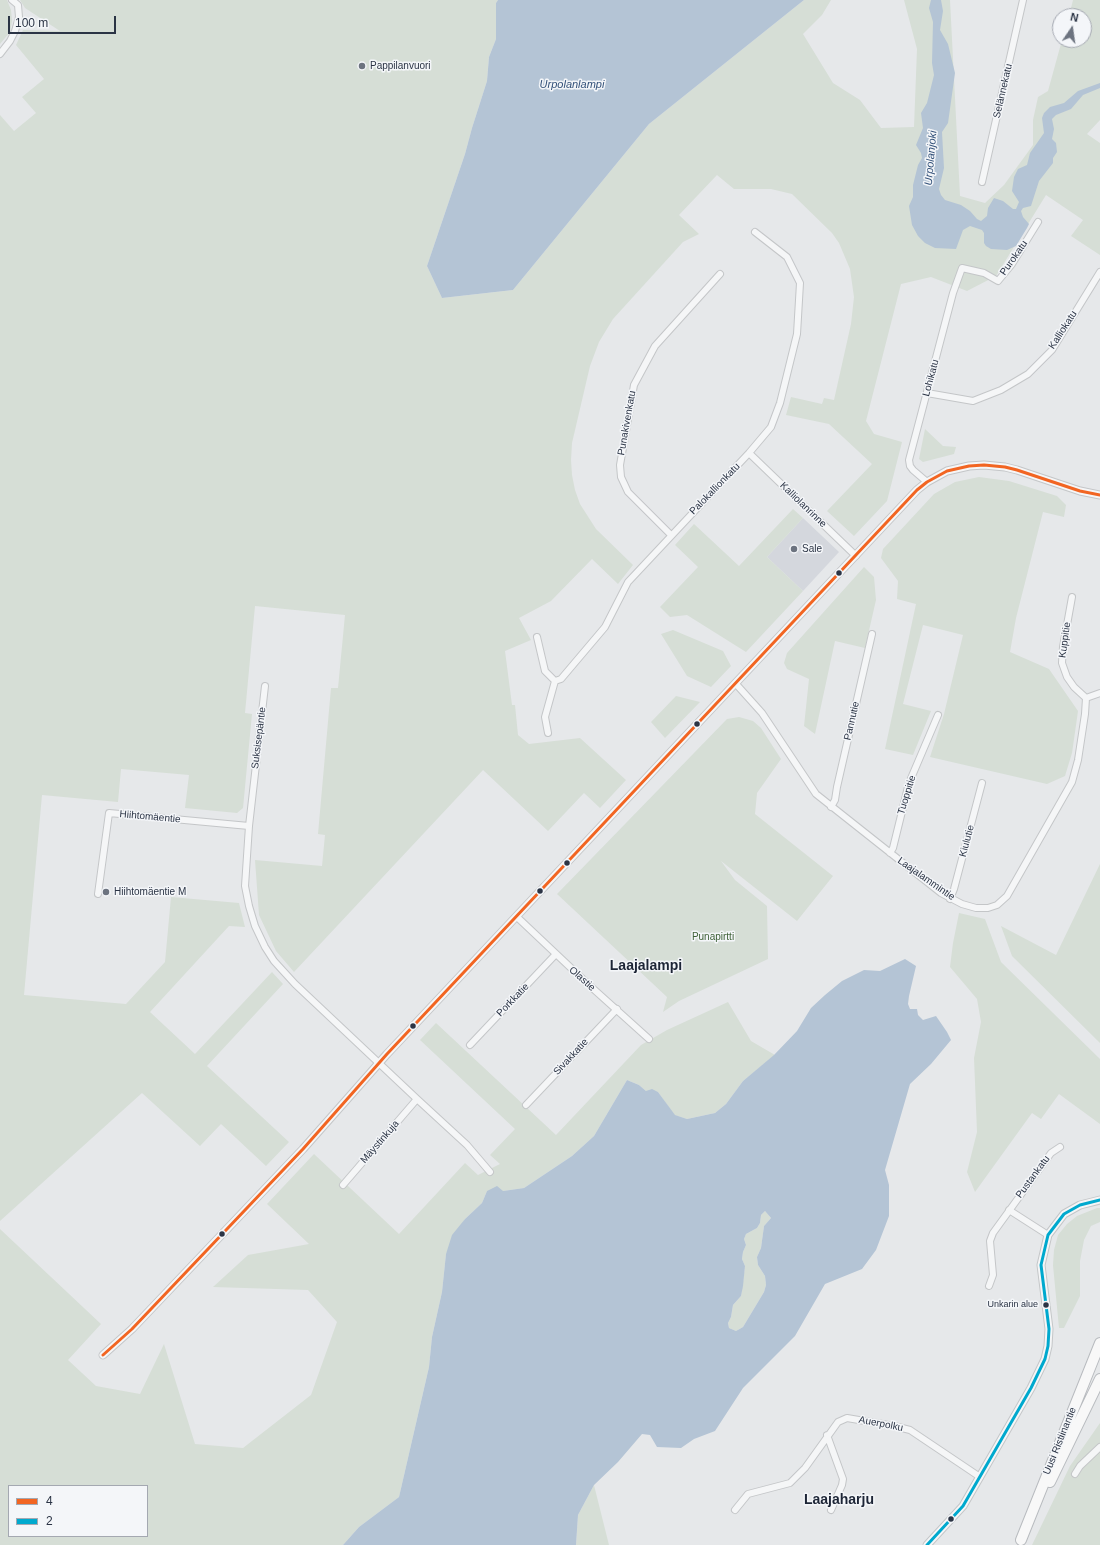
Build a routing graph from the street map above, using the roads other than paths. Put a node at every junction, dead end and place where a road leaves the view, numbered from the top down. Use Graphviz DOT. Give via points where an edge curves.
graph roads {
  1 [pos="12,0"];
  2 [pos="1023,0"];
  3 [pos="0,54"];
  4 [pos="982,182"];
  5 [pos="1038,222"];
  6 [pos="754,232"];
  7 [pos="962,268"];
  8 [pos="1100,272"];
  9 [pos="720,274"];
  10 [pos="927,393"];
  11 [pos="749,453"];
  12 [pos="927,482"];
  13 [pos="1100,495"];
  14 [pos="671,535"];
  15 [pos="856,556"];
  16 [pos="1072,597"];
  17 [pos="872,634"];
  18 [pos="537,637"];
  19 [pos="555,681"];
  20 [pos="736,684"];
  21 [pos="265,686"];
  22 [pos="1100,693"];
  23 [pos="1086,698"];
  24 [pos="938,715"];
  25 [pos="548,733"];
  26 [pos="982,783"];
  27 [pos="831,807"];
  28 [pos="249,826"];
  29 [pos="890,853"];
  30 [pos="98,894"];
  31 [pos="950,899"];
  32 [pos="517,917"];
  33 [pos="556,954"];
  34 [pos="617,1009"];
  35 [pos="649,1039"];
  36 [pos="470,1045"];
  37 [pos="380,1063"];
  38 [pos="417,1100"];
  39 [pos="526,1105"];
  40 [pos="1060,1147"];
  41 [pos="490,1172"];
  42 [pos="343,1185"];
  43 [pos="1100,1200"];
  44 [pos="1009,1210"];
  45 [pos="1048,1235"];
  46 [pos="989,1286"];
  47 [pos="1100,1342"];
  48 [pos="103,1354"];
  49 [pos="1100,1379"];
  50 [pos="827,1435"];
  51 [pos="1100,1446"];
  52 [pos="1075,1474"];
  53 [pos="980,1477"];
  54 [pos="735,1510"];
  55 [pos="831,1510"];
  56 [pos="1019,1542"];
  57 [pos="927,1545"];
  1 -- 3 [label="street" via="18,5 19,17 13,36"];
  2 -- 4 [label="street, Selännekatu"];
  5 -- 7 [label="street, Purokatu" via="1012,264 998,281"];
  6 -- 11 [label="street, Palokallionkatu" via="787,258 800,283 797,334 780,403 771,427"];
  7 -- 10 [label="street, Lohikatu"];
  8 -- 10 [label="street, Kalliokatu" via="1052,350 1028,374 1001,390 973,401"];
  9 -- 14 [label="street, Punakivenkatu" via="655,346 634,385 620,465 621,476 628,492"];
  10 -- 12 [label="street, Lohikatu" via="909,460 913,470"];
  11 -- 14 [label="street, Palokallionkatu"];
  11 -- 15 [label="street, Kalliolanrinne"];
  12 -- 13 [label="street" via="947,471 969,466 994,465"];
  12 -- 15 [label="street"];
  14 -- 19 [label="street, Palokallionkatu" via="628,582 605,627 561,679"];
  15 -- 20 [label="street"];
  16 -- 23 [label="street, Kuppitie" via="1062,662 1067,677"];
  17 -- 27 [label="street, Pannutie" via="836,800"];
  18 -- 19 [label="street" via="545,671"];
  19 -- 25 [label="street" via="545,717"];
  20 -- 27 [label="street, Laajalammintie" via="754,702 811,787"];
  20 -- 32 [label="street"];
  21 -- 28 [label="street, Suksisepäntie"];
  22 -- 23 [label="street"];
  23 -- 31 [label="street, Laajalammintie" via="1078,760 1072,782 1007,896 988,908 976,908"];
  24 -- 29 [label="street, Tuoppitie" via="908,783"];
  26 -- 31 [label="street, Kiulutie"];
  27 -- 29 [label="street, Laajalammintie"];
  28 -- 30 [label="street, Hiihtomäentie" via="109,813"];
  28 -- 37 [label="street, Suksisepäntie" via="245,886 255,926 265,947 295,984"];
  29 -- 31 [label="street, Laajalammintie"];
  32 -- 33 [label="street, Olastie"];
  32 -- 37 [label="street"];
  33 -- 34 [label="street, Olastie"];
  33 -- 36 [label="street, Porkkatie"];
  34 -- 35 [label="street, Olastie"];
  34 -- 39 [label="street, Sivakkatie"];
  37 -- 38 [label="street, Suksisepäntie"];
  37 -- 48 [label="street" via="303,1149 132,1330"];
  38 -- 41 [label="street, Suksisepäntie" via="467,1144"];
  38 -- 42 [label="street, Mäystinkuja"];
  40 -- 44 [label="street, Pustankatu" via="1051,1153"];
  43 -- 45 [label="street" via="1080,1205 1064,1214"];
  44 -- 45 [label="street"];
  44 -- 46 [label="street, Pustankatu" via="990,1241 993,1275"];
  45 -- 53 [label="street" via="1041,1265 1049,1329 1048,1346 1031,1388"];
  47 -- 56 [label="highway, Uusi Ristiinantie"];
  49 -- 56 [label="highway, Uusi Ristiinantie"];
  50 -- 53 [label="street, Auerpolku" via="838,1422 847,1418 910,1430"];
  50 -- 54 [label="street, Auerpolku" via="805,1468 790,1483 748,1494"];
  50 -- 55 [label="street" via="843,1479"];
  51 -- 52 [label="street"];
  53 -- 57 [label="street" via="963,1506"];
}
